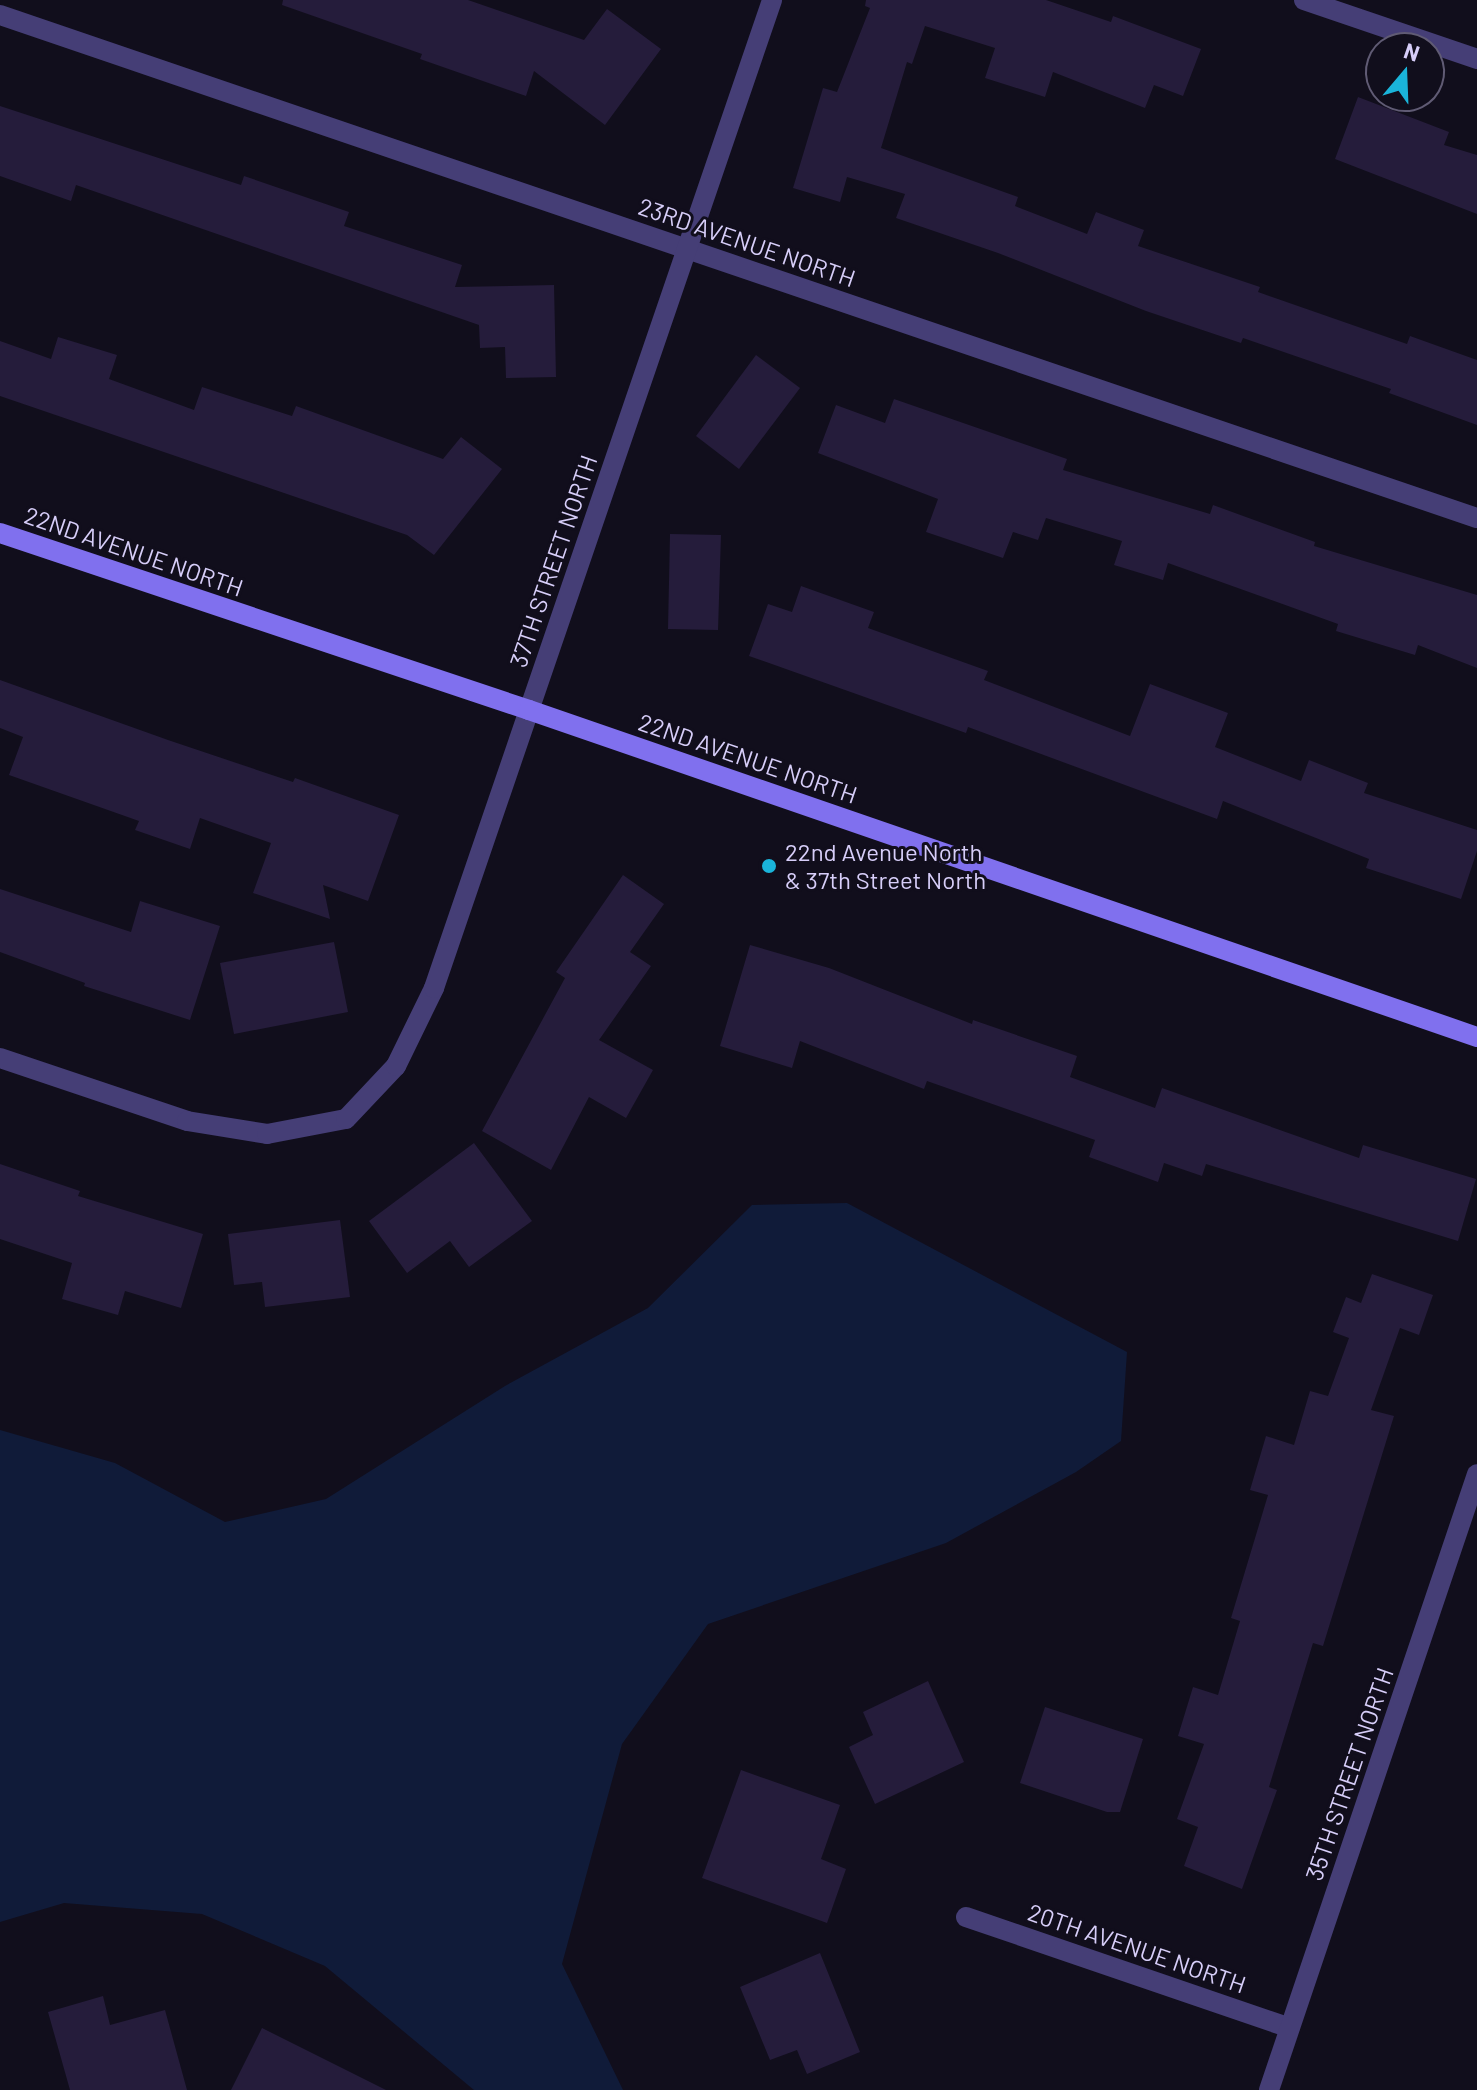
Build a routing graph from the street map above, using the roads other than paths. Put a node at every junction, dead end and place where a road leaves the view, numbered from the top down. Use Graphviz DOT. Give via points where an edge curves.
graph roads {
  1 [pos="772,0"];
  2 [pos="1304,0"];
  3 [pos="0,15"];
  4 [pos="1477,59"];
  5 [pos="687,249"];
  6 [pos="1477,518"];
  7 [pos="0,533"];
  8 [pos="529,710"];
  9 [pos="1477,1037"];
  10 [pos="0,1058"];
  11 [pos="1477,1474"];
  12 [pos="966,1917"];
  13 [pos="1290,2028"];
  14 [pos="1269,2090"];
  1 -- 5 [label="street, 37TH STREET NORTH"];
  2 -- 4 [label="street"];
  3 -- 5 [label="street, 23RD AVENUE NORTH"];
  5 -- 6 [label="street, 23RD AVENUE NORTH"];
  5 -- 8 [label="street, 37TH STREET NORTH"];
  7 -- 8 [label="main road, 22ND AVENUE NORTH"];
  8 -- 9 [label="main road, 22ND AVENUE NORTH"];
  8 -- 10 [label="street, 37TH STREET NORTH" via="434,988 396,1066 346,1119 267,1134 187,1121"];
  11 -- 13 [label="street, 35TH STREET NORTH"];
  12 -- 13 [label="street, 20TH AVENUE NORTH"];
  13 -- 14 [label="street, 35TH STREET NORTH"];
}
